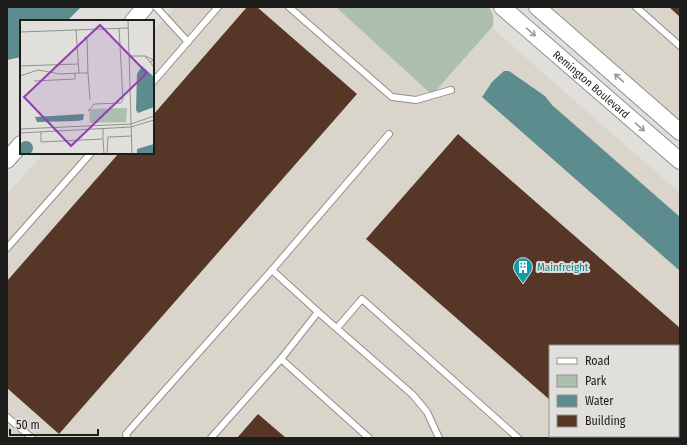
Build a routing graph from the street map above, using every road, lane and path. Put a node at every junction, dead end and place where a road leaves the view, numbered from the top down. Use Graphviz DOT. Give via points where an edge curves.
graph roads {
  1 [pos="146,7"];
  2 [pos="156,7"];
  3 [pos="218,7"];
  4 [pos="290,7"];
  5 [pos="502,7"];
  6 [pos="537,7"];
  7 [pos="636,7"];
  8 [pos="134,20"];
  9 [pos="188,42"];
  10 [pos="680,46"];
  11 [pos="154,81"];
  12 [pos="451,90"];
  13 [pos="680,132"];
  14 [pos="390,134"];
  15 [pos="20,145"];
  16 [pos="90,154"];
  17 [pos="7,160"];
  18 [pos="680,162"];
  19 [pos="7,248"];
  20 [pos="272,270"];
  21 [pos="318,312"];
  22 [pos="337,328"];
  23 [pos="280,359"];
  24 [pos="7,417"];
  25 [pos="32,438"];
  26 [pos="127,438"];
  27 [pos="211,438"];
  28 [pos="370,438"];
  29 [pos="439,438"];
  30 [pos="518,438"];
  1 -- 8 [label="street"];
  2 -- 9 [label="lane"];
  3 -- 9 [label="lane"];
  4 -- 12 [label="lane" via="392,97 416,100"];
  5 -- 18 [label="street, Remington Boulevard, one-way"];
  13 -- 6 [label="street, Remington Boulevard, one-way"];
  7 -- 10 [label="lane"];
  9 -- 11 [label="lane"];
  14 -- 20 [label="lane"];
  15 -- 17 [label="street"];
  16 -- 19 [label="lane"];
  20 -- 21 [label="lane"];
  20 -- 26 [label="lane" via="126,434"];
  21 -- 22 [label="lane"];
  21 -- 23 [label="lane"];
  22 -- 29 [label="lane" via="414,395 427,412"];
  22 -- 30 [label="lane" via="362,299"];
  23 -- 27 [label="lane"];
  23 -- 28 [label="lane"];
  24 -- 25 [label="lane"];
}
